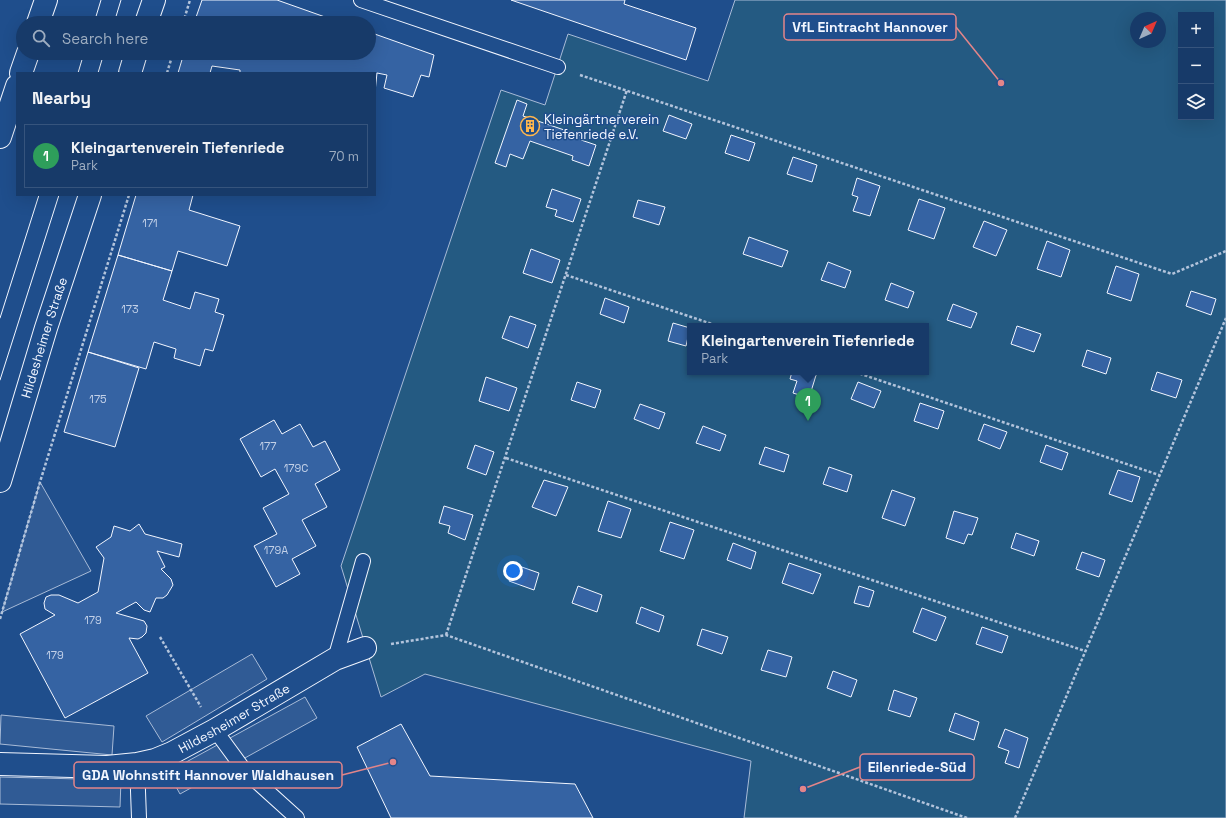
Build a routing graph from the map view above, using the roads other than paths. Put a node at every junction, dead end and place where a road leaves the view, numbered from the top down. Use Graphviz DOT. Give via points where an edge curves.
graph roads {
  1 [pos="46,0"];
  2 [pos="154,0"];
  3 [pos="361,0"];
  4 [pos="40,16"];
  5 [pos="148,16"];
  6 [pos="26,60"];
  7 [pos="134,60"];
  8 [pos="558,67"];
  9 [pos="21,72"];
  10 [pos="130,72"];
  11 [pos="16,89"];
  12 [pos="0,138"];
  13 [pos="90,196"];
  14 [pos="0,480"];
  15 [pos="363,560"];
  16 [pos="365,648"];
  17 [pos="335,659"];
  18 [pos="215,730"];
  19 [pos="0,764"];
  20 [pos="137,764"];
  21 [pos="139,818"];
  22 [pos="297,818"];
  1 -- 4 [label="main road"];
  2 -- 5 [label="main road"];
  3 -- 8 [label="lane"];
  6 -- 9 [label="main road"];
  7 -- 10 [label="main road"];
  11 -- 12 [label="main road"];
  13 -- 14 [label="main road, Hildesheimer Straße"];
  15 -- 17 [label="lane"];
  16 -- 17 [label="main road, Hildesheimer Straße"];
  17 -- 18 [label="main road, Hildesheimer Straße"];
  18 -- 20 [label="main road, Hildesheimer Straße" via="172,753"];
  18 -- 22 [label="lane" via="245,771"];
  19 -- 20 [label="main road, Hildesheimer Straße" via="107,767"];
  20 -- 21 [label="lane"];
}
